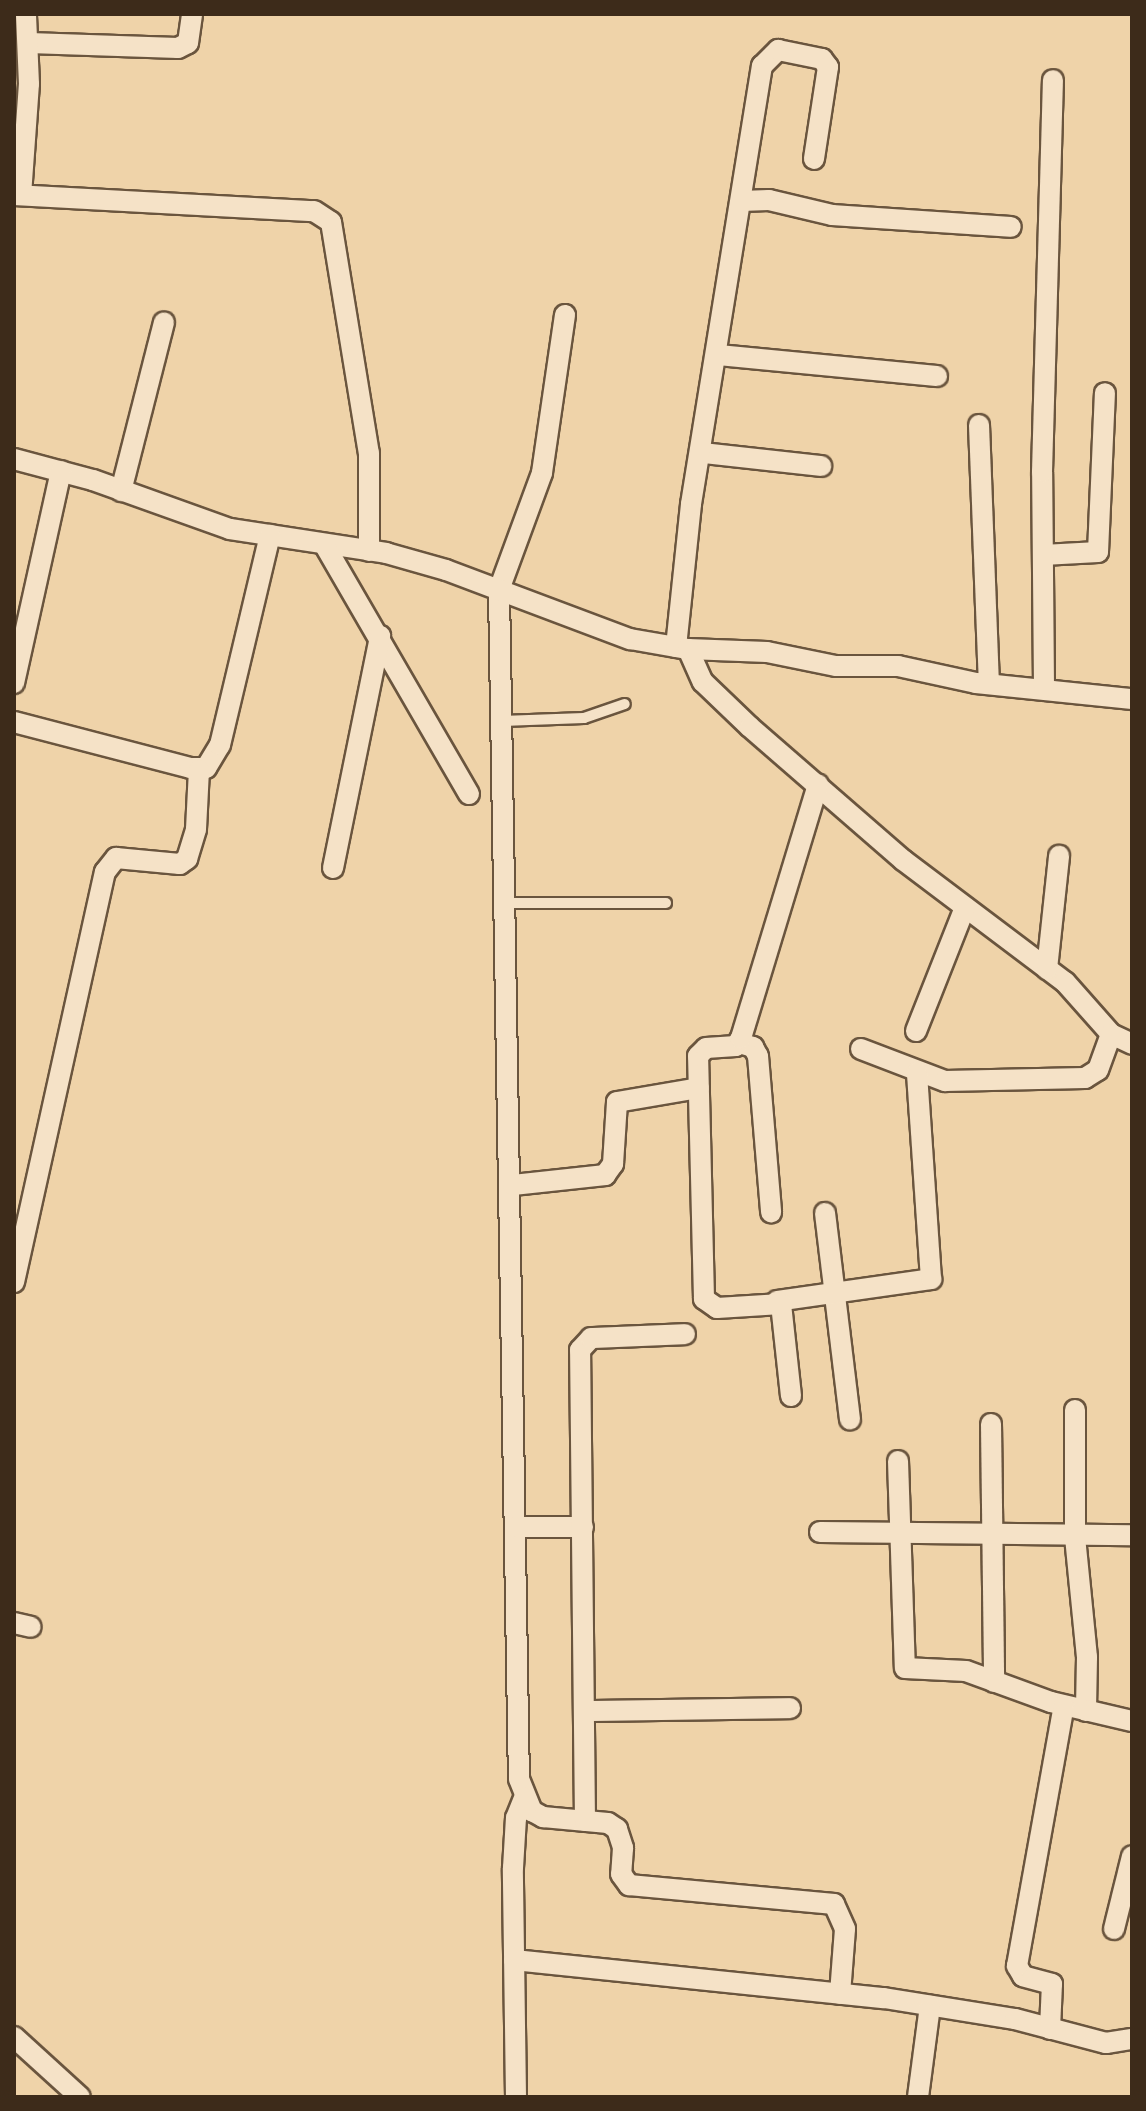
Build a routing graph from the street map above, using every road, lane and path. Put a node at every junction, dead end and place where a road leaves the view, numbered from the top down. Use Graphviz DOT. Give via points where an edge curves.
graph roads {
  1 [pos="26,14"];
  2 [pos="192,14"];
  3 [pos="29,43"];
  4 [pos="1053,80"];
  5 [pos="814,159"];
  6 [pos="17,195"];
  7 [pos="741,201"];
  8 [pos="1011,227"];
  9 [pos="565,315"];
  10 [pos="164,322"];
  11 [pos="718,355"];
  12 [pos="937,376"];
  13 [pos="1105,393"];
  14 [pos="979,425"];
  15 [pos="703,453"];
  16 [pos="14,459"];
  17 [pos="821,466"];
  18 [pos="61,471"];
  19 [pos="121,491"];
  20 [pos="270,535"];
  21 [pos="348,548"];
  22 [pos="1043,555"];
  23 [pos="499,590"];
  24 [pos="380,636"];
  25 [pos="682,648"];
  26 [pos="14,683"];
  27 [pos="989,684"];
  28 [pos="1044,687"];
  29 [pos="1132,699"];
  30 [pos="625,704"];
  31 [pos="502,721"];
  32 [pos="14,722"];
  33 [pos="199,770"];
  34 [pos="818,784"];
  35 [pos="469,794"];
  36 [pos="1059,856"];
  37 [pos="333,868"];
  38 [pos="506,903"];
  39 [pos="666,903"];
  40 [pos="965,907"];
  41 [pos="1047,969"];
  42 [pos="916,1031"];
  43 [pos="1111,1034"];
  44 [pos="739,1043"];
  45 [pos="1132,1044"];
  46 [pos="861,1049"];
  47 [pos="917,1072"];
  48 [pos="699,1088"];
  49 [pos="513,1185"];
  50 [pos="771,1212"];
  51 [pos="825,1213"];
  52 [pos="14,1282"];
  53 [pos="833,1293"];
  54 [pos="777,1301"];
  55 [pos="685,1334"];
  56 [pos="791,1396"];
  57 [pos="1075,1410"];
  58 [pos="850,1419"];
  59 [pos="991,1424"];
  60 [pos="898,1461"];
  61 [pos="516,1527"];
  62 [pos="583,1527"];
  63 [pos="820,1532"];
  64 [pos="899,1534"];
  65 [pos="989,1535"];
  66 [pos="1132,1535"];
  67 [pos="1075,1537"];
  68 [pos="994,1682"];
  69 [pos="1064,1706"];
  70 [pos="790,1708"];
  71 [pos="585,1711"];
  72 [pos="1086,1711"];
  73 [pos="1132,1721"];
  74 [pos="524,1798"];
  75 [pos="585,1821"];
  76 [pos="1132,1856"];
  77 [pos="1114,1929"];
  78 [pos="514,1960"];
  79 [pos="840,1994"];
  80 [pos="930,2006"];
  81 [pos="1050,2029"];
  82 [pos="14,2037"];
  83 [pos="1132,2039"];
  84 [pos="80,2097"];
  85 [pos="516,2097"];
  86 [pos="918,2097"];
  1 -- 3 [label="street"];
  2 -- 3 [label="street" via="188,43 178,48"];
  3 -- 6 [label="street"];
  4 -- 22 [label="street"];
  5 -- 7 [label="street" via="828,67 822,59 778,50 767,55 762,66"];
  6 -- 21 [label="street" via="323,214 337,232 369,453"];
  7 -- 8 [label="street" via="769,200 832,215"];
  7 -- 11 [label="street"];
  9 -- 23 [label="street" via="542,473"];
  10 -- 19 [label="street"];
  11 -- 12 [label="street"];
  11 -- 15 [label="street"];
  13 -- 22 [label="street" via="1098,552"];
  14 -- 27 [label="street"];
  15 -- 17 [label="street"];
  15 -- 25 [label="street" via="691,504"];
  16 -- 18 [label="street"];
  18 -- 19 [label="street"];
  18 -- 26 [label="street"];
  19 -- 20 [label="street" via="230,529"];
  20 -- 21 [label="street"];
  20 -- 33 [label="street" via="220,745 216,758"];
  21 -- 23 [label="street" via="446,570"];
  21 -- 24 [label="street"];
  22 -- 28 [label="street"];
  23 -- 25 [label="street" via="630,639"];
  23 -- 31 [label="street"];
  24 -- 35 [label="street"];
  24 -- 37 [label="street"];
  25 -- 27 [label="street" via="767,652 836,666 898,666"];
  25 -- 34 [label="street" via="703,682"];
  27 -- 28 [label="street"];
  28 -- 29 [label="street"];
  30 -- 31 [label="lane" via="584,718"];
  31 -- 38 [label="street"];
  32 -- 33 [label="street"];
  33 -- 52 [label="street" via="196,829 187,859 180,864 116,858 105,872"];
  34 -- 40 [label="street"];
  34 -- 44 [label="street"];
  36 -- 41 [label="street"];
  38 -- 39 [label="lane"];
  38 -- 49 [label="street"];
  40 -- 41 [label="street"];
  40 -- 42 [label="street"];
  41 -- 43 [label="street"];
  43 -- 45 [label="street"];
  43 -- 47 [label="street" via="1098,1070 1085,1078 961,1082"];
  44 -- 48 [label="street" via="703,1049"];
  44 -- 50 [label="street" via="753,1047 758,1056"];
  46 -- 47 [label="street"];
  47 -- 53 [label="street" via="934,1275 926,1281"];
  48 -- 49 [label="street" via="617,1102 613,1164 605,1175"];
  48 -- 54 [label="street" via="704,1299 717,1308"];
  49 -- 61 [label="street"];
  51 -- 53 [label="street"];
  53 -- 54 [label="street"];
  53 -- 58 [label="street"];
  54 -- 56 [label="street" via="782,1307"];
  55 -- 62 [label="street" via="583,1341"];
  57 -- 67 [label="street"];
  59 -- 65 [label="street"];
  60 -- 64 [label="street"];
  61 -- 62 [label="street"];
  61 -- 74 [label="street" via="517,1764"];
  62 -- 71 [label="street"];
  63 -- 64 [label="street"];
  64 -- 65 [label="street"];
  64 -- 68 [label="street" via="905,1668 953,1669"];
  65 -- 67 [label="street"];
  65 -- 68 [label="street"];
  66 -- 67 [label="street"];
  67 -- 72 [label="street" via="1087,1657"];
  68 -- 69 [label="street"];
  69 -- 72 [label="street"];
  69 -- 81 [label="street" via="1017,1966 1023,1976 1052,1984"];
  70 -- 71 [label="street"];
  71 -- 75 [label="street"];
  72 -- 73 [label="street"];
  74 -- 75 [label="street" via="543,1817"];
  74 -- 78 [label="street" via="515,1829"];
  75 -- 79 [label="street" via="617,1829 623,1848 621,1874 629,1885 834,1904 845,1929"];
  76 -- 77 [label="street"];
  78 -- 79 [label="street"];
  78 -- 85 [label="street"];
  79 -- 80 [label="street"];
  80 -- 81 [label="street"];
  80 -- 86 [label="street"];
  81 -- 83 [label="street" via="1106,2043"];
  82 -- 84 [label="street"];
}
